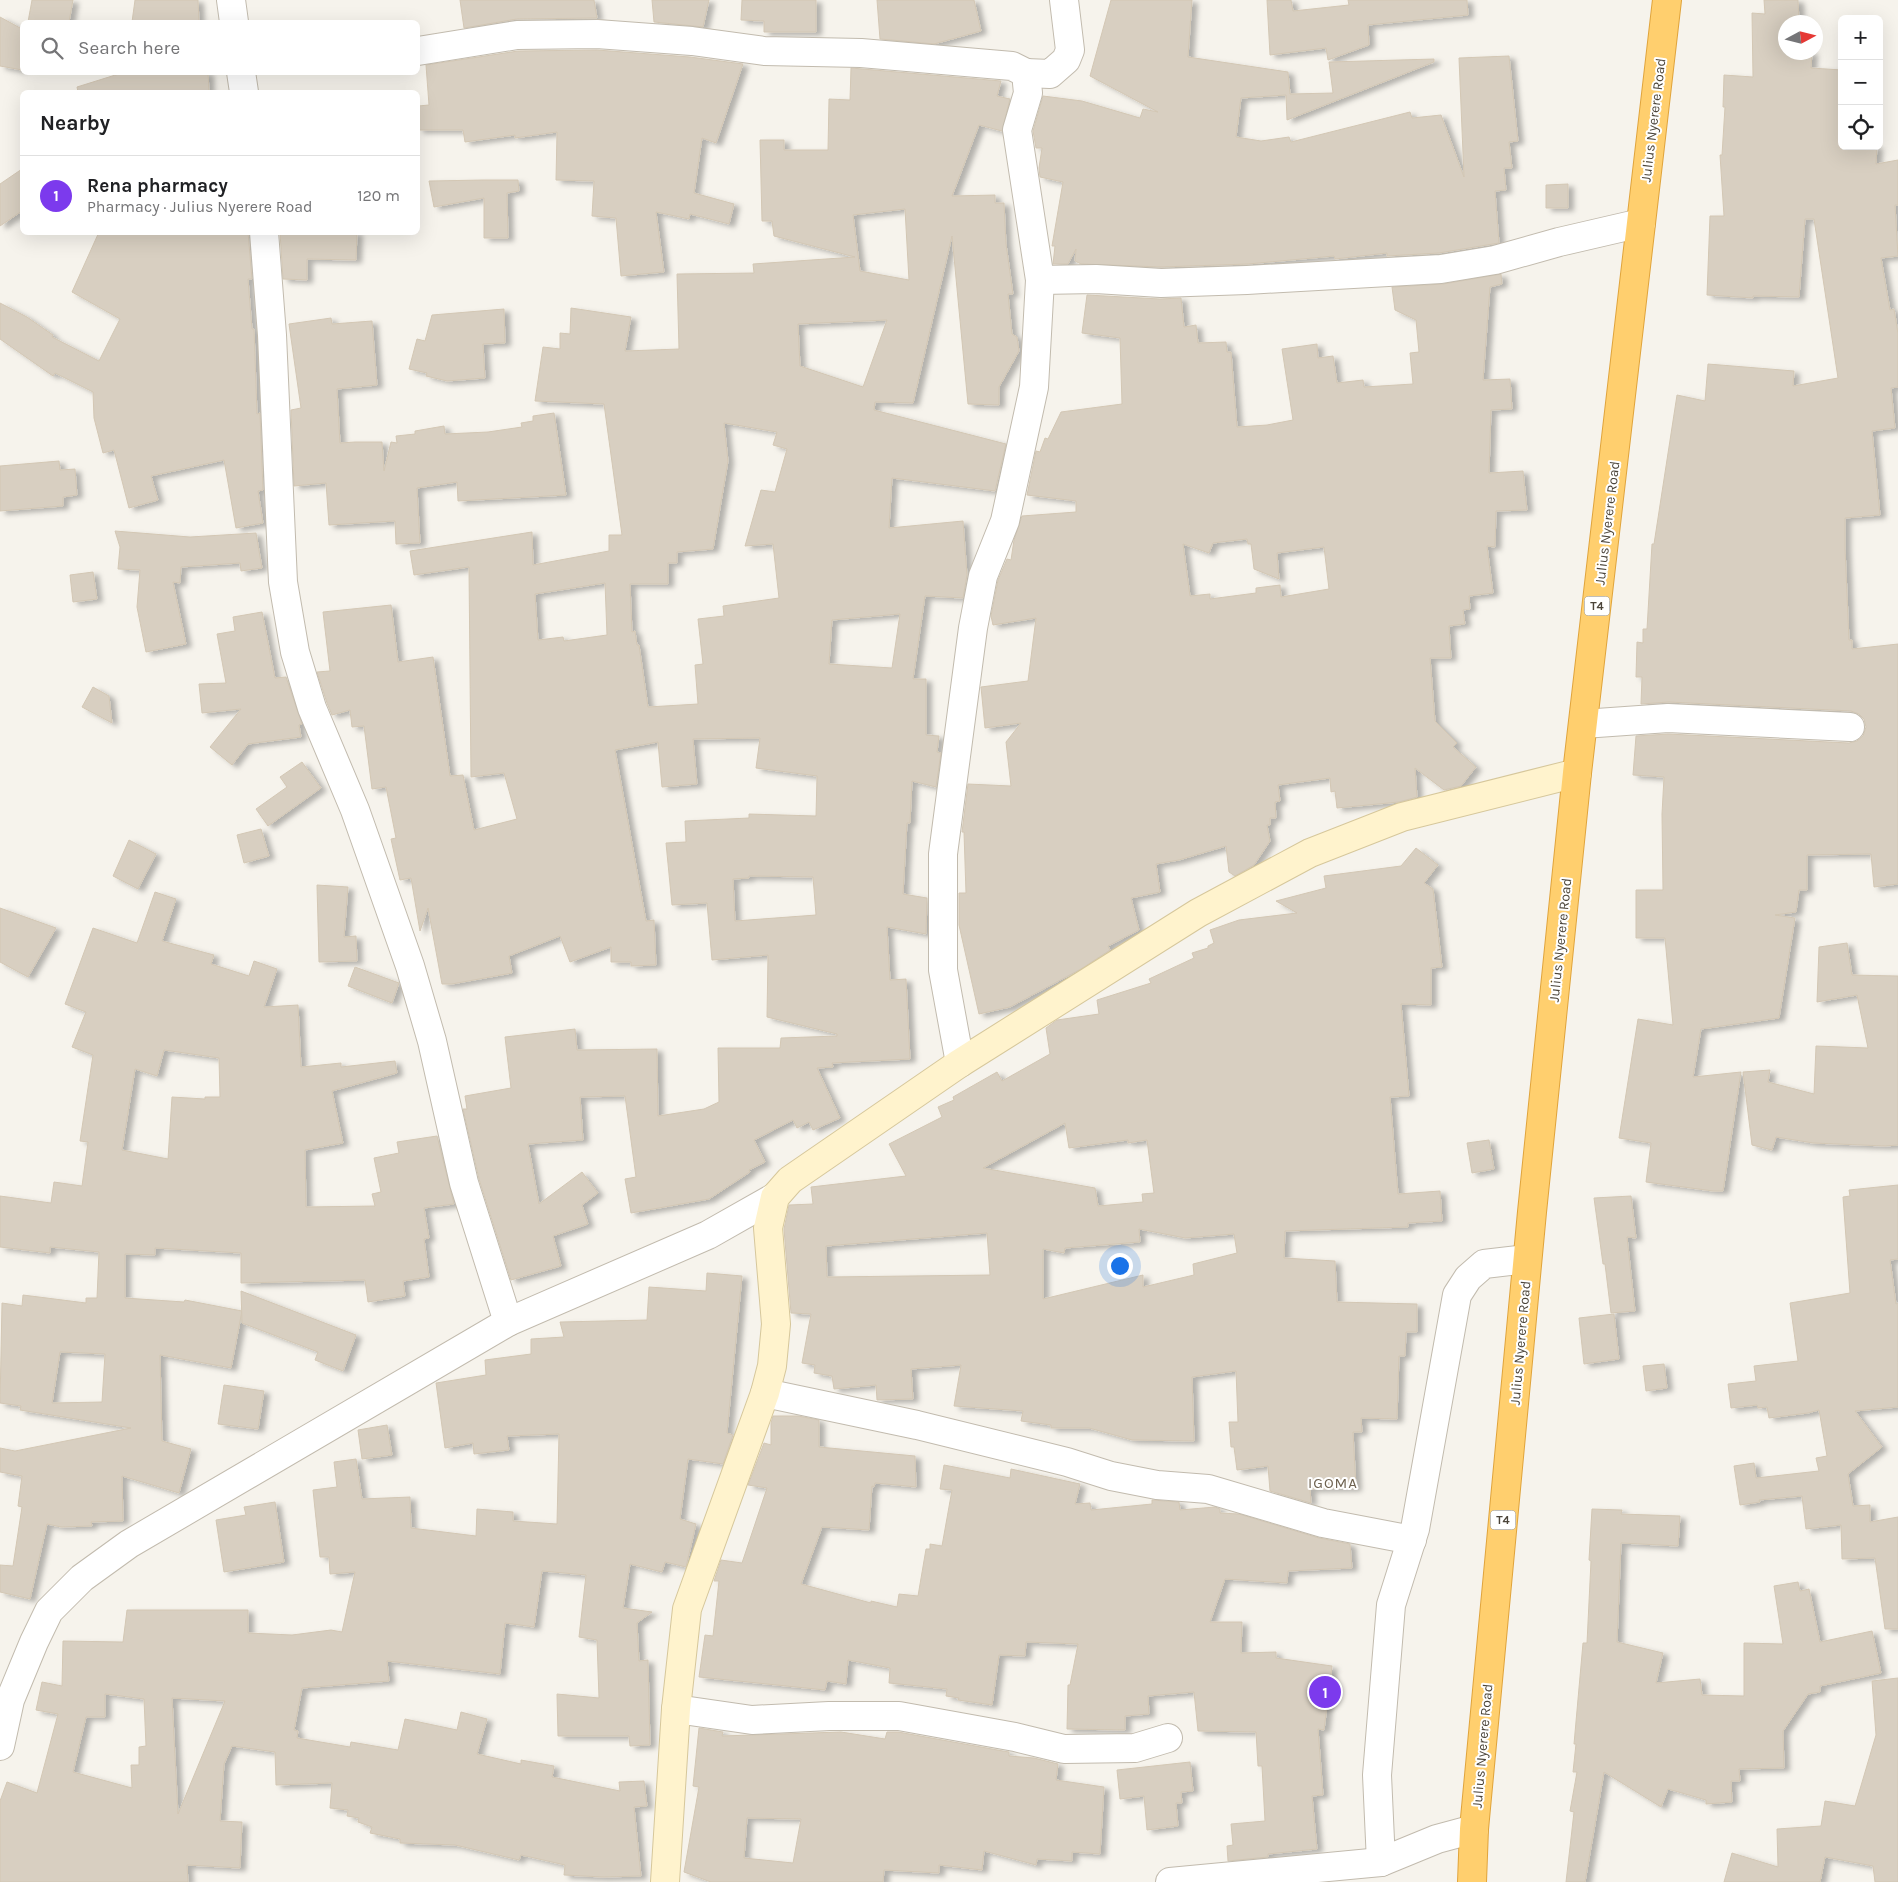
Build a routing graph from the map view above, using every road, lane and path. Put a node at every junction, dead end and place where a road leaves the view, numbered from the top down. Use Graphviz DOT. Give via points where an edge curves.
graph roads {
  1 [pos="231,0"];
  2 [pos="1064,0"];
  3 [pos="1667,0"];
  4 [pos="234,20"];
  5 [pos="420,51"];
  6 [pos="1026,73"];
  7 [pos="1641,223"];
  8 [pos="264,235"];
  9 [pos="1040,280"];
  10 [pos="1583,724"];
  11 [pos="1850,727"];
  12 [pos="1577,773"];
  13 [pos="960,1063"];
  14 [pos="775,1197"];
  15 [pos="1528,1259"];
  16 [pos="508,1322"];
  17 [pos="765,1393"];
  18 [pos="1412,1540"];
  19 [pos="5,1700"];
  20 [pos="676,1709"];
  21 [pos="1168,1738"];
  22 [pos="0,1746"];
  23 [pos="1474,1829"];
  24 [pos="1381,1862"];
  25 [pos="665,1882"];
  26 [pos="1170,1882"];
  27 [pos="1472,1882"];
  1 -- 4 [label="street"];
  2 -- 6 [label="street" via="1070,50 1066,60 1050,74"];
  3 -- 7 [label="highway, Julius Nyerere Road / T4"];
  5 -- 6 [label="street" via="517,35 597,34 692,41 764,51 861,53 1012,66"];
  6 -- 9 [label="street" via="1028,93 1017,130"];
  7 -- 9 [label="street" via="1495,260 1441,269 1238,281"];
  7 -- 10 [label="highway, Julius Nyerere Road / T4"];
  8 -- 16 [label="street" via="284,582 295,652 312,708 355,810 410,966 432,1041 464,1182"];
  9 -- 13 [label="street" via="1034,387 1005,521 984,576 972,628 943,854 943,970"];
  10 -- 11 [label="street" via="1668,718"];
  10 -- 12 [label="highway, Julius Nyerere Road / T4"];
  12 -- 13 [label="main road" via="1402,817 1310,853 1198,913"];
  12 -- 15 [label="highway, Julius Nyerere Road / T4"];
  13 -- 14 [label="main road" via="790,1180"];
  14 -- 16 [label="street" via="708,1235"];
  14 -- 17 [label="main road" via="768,1228 776,1324 772,1366"];
  15 -- 18 [label="street" via="1484,1264 1468,1278 1457,1295"];
  15 -- 23 [label="highway, Julius Nyerere Road / T4"];
  16 -- 19 [label="street" via="129,1544 82,1578 49,1611"];
  17 -- 18 [label="street" via="917,1425 1111,1476 1208,1490 1323,1523"];
  17 -- 20 [label="main road" via="687,1609"];
  18 -- 24 [label="street" via="1391,1604 1378,1775"];
  19 -- 22 [label="street"];
  20 -- 21 [label="street" via="752,1720 898,1716 1064,1749 1134,1748"];
  20 -- 25 [label="main road"];
  23 -- 24 [label="street" via="1438,1839"];
  23 -- 27 [label="highway, Julius Nyerere Road / T4"];
  24 -- 26 [label="street"];
}
